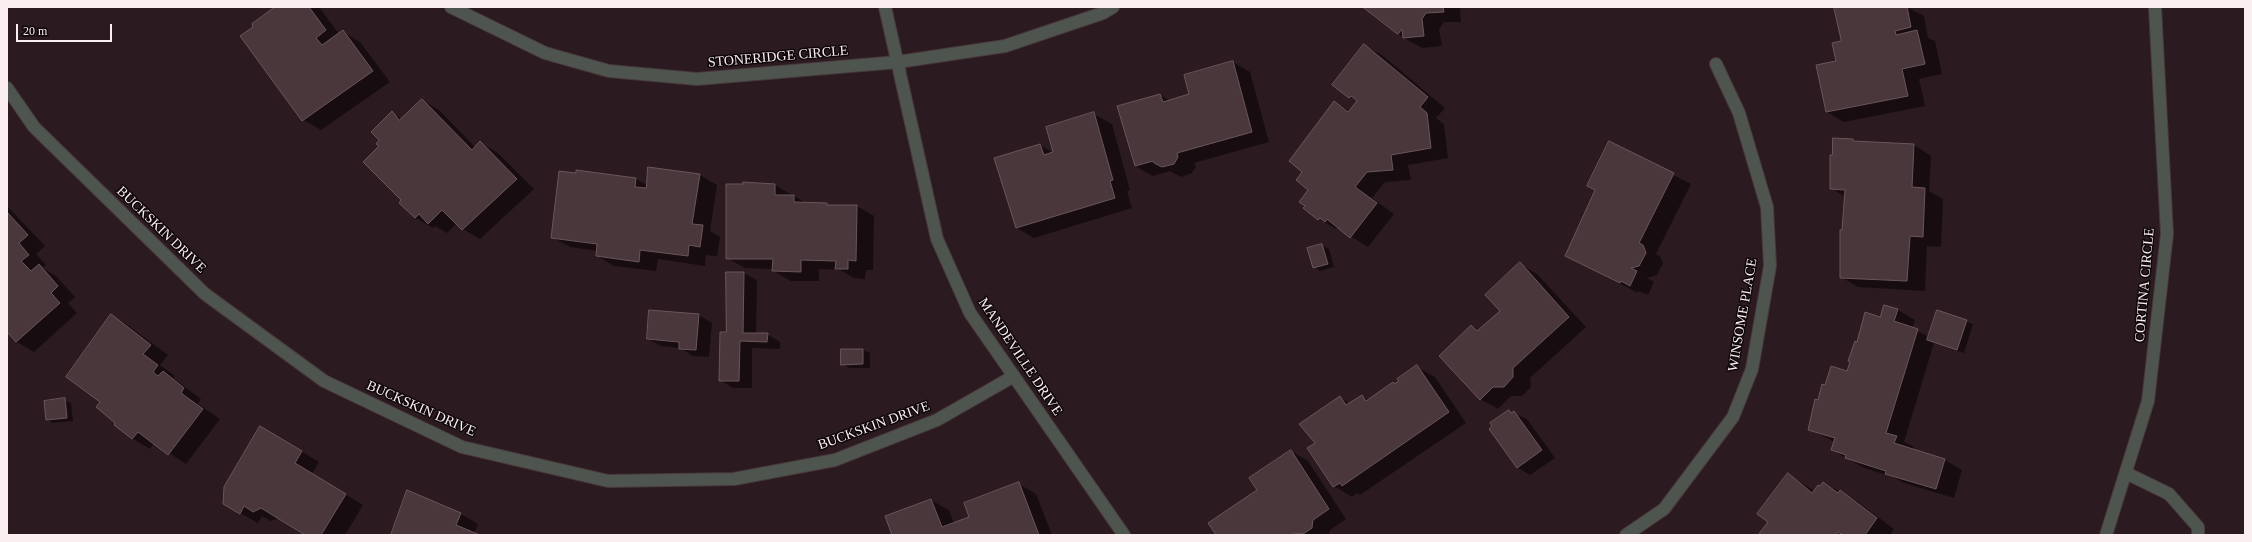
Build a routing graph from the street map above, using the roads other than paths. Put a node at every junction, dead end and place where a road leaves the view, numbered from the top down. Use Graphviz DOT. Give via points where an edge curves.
graph roads {
  1 [pos="451,7"];
  2 [pos="885,7"];
  3 [pos="1113,7"];
  4 [pos="2155,7"];
  5 [pos="898,62"];
  6 [pos="1716,64"];
  7 [pos="7,88"];
  8 [pos="1014,376"];
  9 [pos="2126,473"];
  10 [pos="1124,535"];
  11 [pos="1626,535"];
  12 [pos="2106,535"];
  13 [pos="2198,535"];
  1 -- 5 [label="street, STONERIDGE CIRCLE" via="545,53 609,71 697,79"];
  2 -- 5 [label="street, MANDEVILLE DRIVE"];
  3 -- 5 [label="street, STONERIDGE CIRCLE" via="1103,13 1005,46"];
  4 -- 9 [label="street, CORTINA CIRCLE" via="2167,234 2148,401"];
  5 -- 8 [label="street, MANDEVILLE DRIVE" via="936,239 970,313"];
  6 -- 11 [label="street, WINSOME PLACE" via="1739,113 1767,207 1770,266 1752,369 1734,417 1664,509"];
  7 -- 8 [label="street, BUCKSKIN DRIVE" via="34,127 205,294 324,381 462,447 608,481 734,479 835,460 937,420"];
  8 -- 10 [label="street, MANDEVILLE DRIVE"];
  9 -- 12 [label="street, CORTINA CIRCLE"];
  9 -- 13 [label="street" via="2169,494 2198,527"];
}
